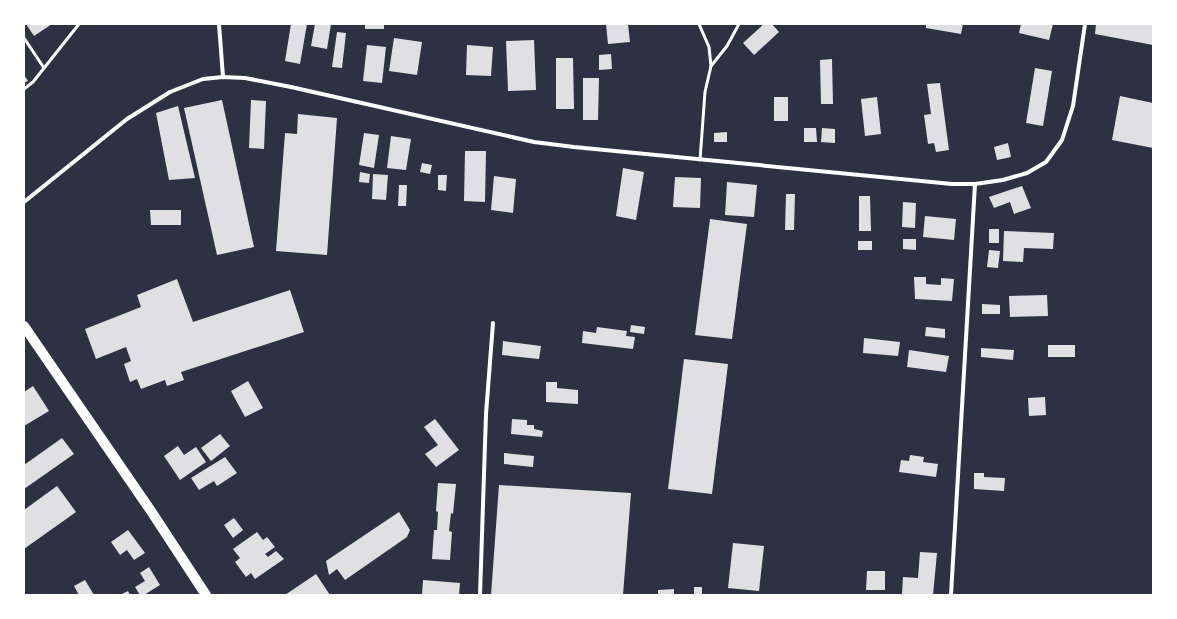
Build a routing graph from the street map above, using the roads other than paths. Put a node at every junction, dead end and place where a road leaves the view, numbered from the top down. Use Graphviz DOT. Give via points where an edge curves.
graph roads {
  1 [pos="79,24"];
  2 [pos="219,24"];
  3 [pos="699,24"];
  4 [pos="739,24"];
  5 [pos="1085,24"];
  6 [pos="24,38"];
  7 [pos="711,66"];
  8 [pos="44,68"];
  9 [pos="223,77"];
  10 [pos="24,89"];
  11 [pos="700,160"];
  12 [pos="975,184"];
  13 [pos="24,202"];
  14 [pos="493,323"];
  15 [pos="24,326"];
  16 [pos="206,595"];
  17 [pos="480,595"];
  18 [pos="951,595"];
  1 -- 8 [label="lane"];
  2 -- 9 [label="street"];
  3 -- 7 [label="lane" via="709,46"];
  4 -- 7 [label="lane" via="727,46"];
  5 -- 12 [label="street" via="1073,106 1062,140 1046,162 1027,173"];
  6 -- 8 [label="lane"];
  7 -- 11 [label="lane" via="705,92"];
  8 -- 10 [label="lane"];
  9 -- 11 [label="street" via="245,78 291,87 534,142"];
  9 -- 13 [label="street" via="203,79 170,92 127,119"];
  11 -- 12 [label="street" via="903,180"];
  12 -- 18 [label="street"];
  14 -- 17 [label="street" via="486,414"];
  15 -- 16 [label="main road"];
}
